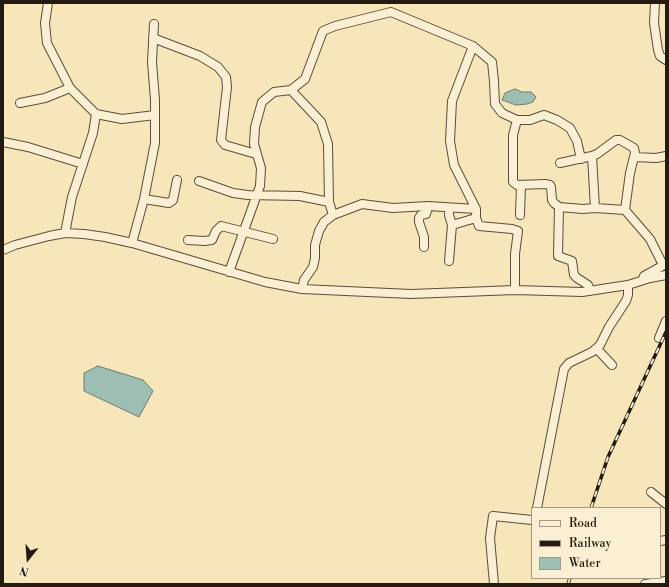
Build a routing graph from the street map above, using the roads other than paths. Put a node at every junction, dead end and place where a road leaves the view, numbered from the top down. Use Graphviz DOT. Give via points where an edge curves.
graph roads {
  1 [pos="48,3"];
  2 [pos="655,3"];
  3 [pos="154,24"];
  4 [pos="153,38"];
  5 [pos="473,46"];
  6 [pos="666,60"];
  7 [pos="70,88"];
  8 [pos="291,90"];
  9 [pos="20,103"];
  10 [pos="96,114"];
  11 [pos="156,115"];
  12 [pos="517,120"];
  13 [pos="3,142"];
  14 [pos="256,154"];
  15 [pos="592,156"];
  16 [pos="666,156"];
  17 [pos="634,157"];
  18 [pos="581,159"];
  19 [pos="560,163"];
  20 [pos="82,164"];
  21 [pos="177,180"];
  22 [pos="199,181"];
  23 [pos="521,185"];
  24 [pos="257,195"];
  25 [pos="144,199"];
  26 [pos="329,202"];
  27 [pos="428,206"];
  28 [pos="559,207"];
  29 [pos="449,208"];
  30 [pos="595,208"];
  31 [pos="476,209"];
  32 [pos="625,210"];
  33 [pos="333,215"];
  34 [pos="520,215"];
  35 [pos="476,218"];
  36 [pos="452,225"];
  37 [pos="244,231"];
  38 [pos="65,233"];
  39 [pos="273,239"];
  40 [pos="188,240"];
  41 [pos="132,243"];
  42 [pos="424,247"];
  43 [pos="3,250"];
  44 [pos="449,261"];
  45 [pos="664,264"];
  46 [pos="229,272"];
  47 [pos="666,275"];
  48 [pos="642,280"];
  49 [pos="628,285"];
  50 [pos="302,289"];
  51 [pos="515,290"];
  52 [pos="590,291"];
  53 [pos="666,321"];
  54 [pos="659,338"];
  55 [pos="597,349"];
  56 [pos="612,365"];
  57 [pos="651,492"];
  58 [pos="666,504"];
  59 [pos="537,507"];
  60 [pos="531,520"];
  61 [pos="666,581"];
  62 [pos="494,584"];
  63 [pos="646,584"];
  1 -- 7 [label="street" via="45,23 47,43"];
  2 -- 6 [label="street" via="654,23 658,50 660,56"];
  3 -- 4 [label="street"];
  4 -- 11 [label="street"];
  4 -- 14 [label="street" via="200,56 218,66 226,77 227,87 221,140 225,145"];
  5 -- 8 [label="street" via="391,12 323,31 305,79"];
  5 -- 12 [label="street" via="492,62 495,104 502,113"];
  5 -- 31 [label="street" via="452,101 450,140 454,165"];
  7 -- 9 [label="street" via="45,98"];
  7 -- 10 [label="street"];
  8 -- 14 [label="street" via="274,92 262,102 255,127"];
  8 -- 26 [label="street" via="321,122 328,144"];
  10 -- 11 [label="street" via="122,119"];
  10 -- 20 [label="street" via="93,133"];
  11 -- 25 [label="street" via="155,144"];
  12 -- 18 [label="street" via="530,120 544,115 557,120 570,128 577,141"];
  12 -- 23 [label="street" via="513,135 513,182"];
  13 -- 20 [label="street"];
  14 -- 24 [label="street" via="261,168"];
  15 -- 17 [label="street" via="614,140 620,140 634,148"];
  15 -- 18 [label="street"];
  15 -- 30 [label="street"];
  16 -- 17 [label="street"];
  17 -- 32 [label="street"];
  18 -- 19 [label="street"];
  20 -- 38 [label="street"];
  21 -- 25 [label="street" via="173,200 169,202"];
  22 -- 24 [label="street" via="233,194"];
  23 -- 28 [label="street" via="550,185 552,200"];
  23 -- 34 [label="street"];
  24 -- 26 [label="street" via="300,196"];
  24 -- 37 [label="street"];
  25 -- 41 [label="street"];
  26 -- 33 [label="street"];
  27 -- 29 [label="street"];
  27 -- 33 [label="street" via="393,208 362,204"];
  27 -- 42 [label="street" via="426,214 419,218"];
  28 -- 30 [label="street"];
  28 -- 52 [label="street" via="558,256 572,261 574,275 588,285"];
  29 -- 31 [label="street"];
  29 -- 36 [label="street"];
  30 -- 32 [label="street"];
  31 -- 35 [label="street"];
  32 -- 45 [label="street" via="650,238"];
  33 -- 50 [label="street" via="324,222 319,231 315,245 314,267 304,280"];
  35 -- 36 [label="street"];
  35 -- 51 [label="street" via="479,226 518,231"];
  36 -- 44 [label="street"];
  37 -- 39 [label="street"];
  37 -- 40 [label="street" via="220,226 212,240"];
  37 -- 46 [label="street"];
  38 -- 41 [label="street"];
  38 -- 43 [label="street"];
  41 -- 46 [label="street"];
  45 -- 48 [label="street" via="644,276"];
  46 -- 50 [label="street"];
  47 -- 48 [label="street"];
  48 -- 49 [label="street"];
  49 -- 52 [label="street"];
  49 -- 55 [label="street" via="626,302"];
  50 -- 51 [label="street" via="411,294"];
  51 -- 52 [label="street"];
  53 -- 54 [label="street"];
  55 -- 56 [label="street"];
  55 -- 59 [label="street" via="569,363 564,369"];
  57 -- 58 [label="street"];
  60 -- 62 [label="street" via="493,516 490,538"];
  61 -- 63 [label="street"];
}
